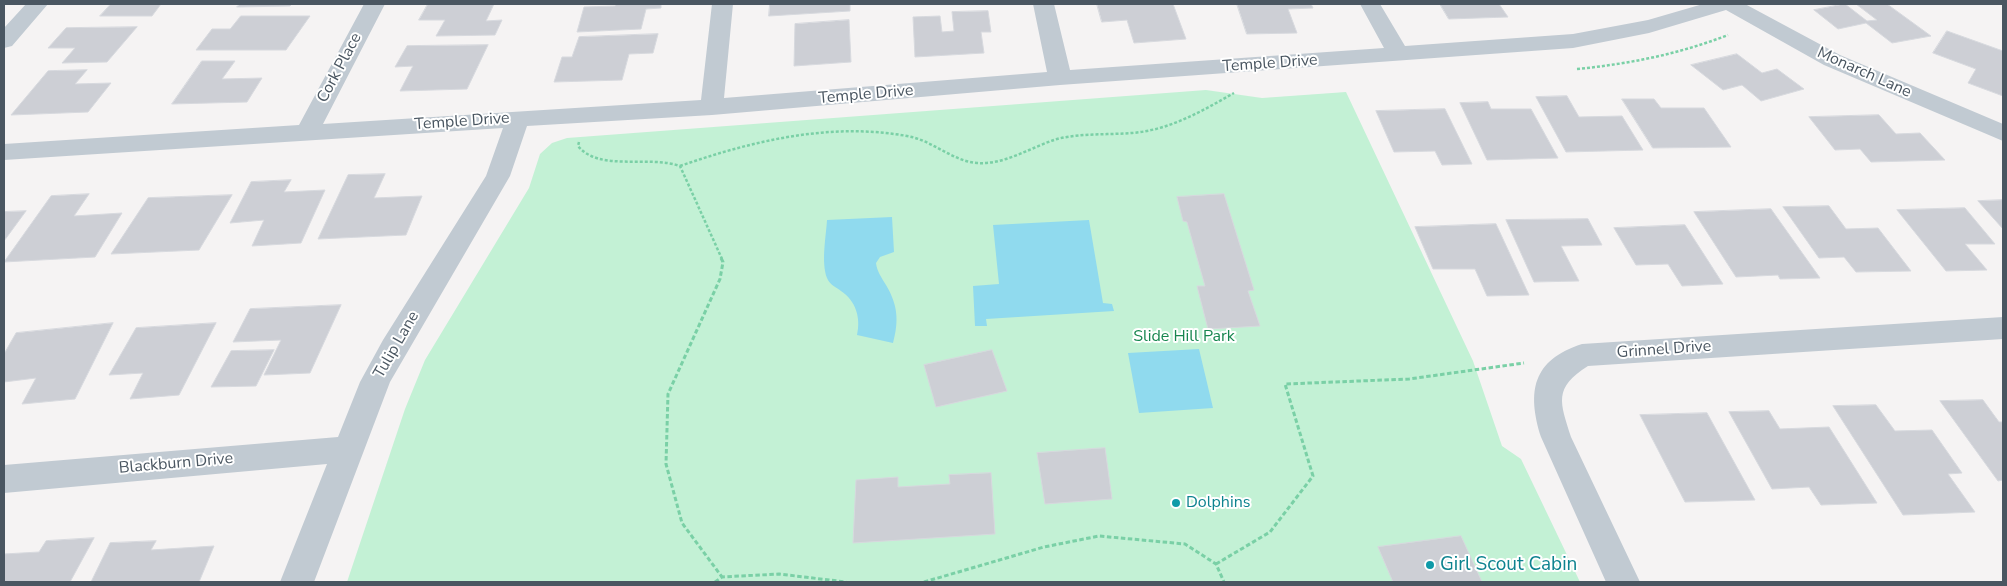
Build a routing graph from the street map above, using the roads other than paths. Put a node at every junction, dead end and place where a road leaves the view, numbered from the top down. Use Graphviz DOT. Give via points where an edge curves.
graph roads {
  1 [pos="37,4"];
  2 [pos="374,4"];
  3 [pos="722,4"];
  4 [pos="1042,4"];
  5 [pos="1370,4"];
  6 [pos="1723,4"];
  7 [pos="1730,4"];
  8 [pos="4,41"];
  9 [pos="1399,55"];
  10 [pos="1060,78"];
  11 [pos="712,108"];
  12 [pos="518,119"];
  13 [pos="307,132"];
  14 [pos="2003,133"];
  15 [pos="4,152"];
  16 [pos="2003,328"];
  17 [pos="348,449"];
  18 [pos="4,479"];
  19 [pos="297,582"];
  20 [pos="1623,582"];
  1 -- 8 [label="street"];
  2 -- 13 [label="street, Cork Place"];
  3 -- 11 [label="street"];
  4 -- 10 [label="street"];
  5 -- 9 [label="street"];
  6 -- 9 [label="street, Temple Drive" via="1623,33 1573,41"];
  7 -- 14 [label="street, Monarch Lane" via="1832,60"];
  9 -- 10 [label="street, Temple Drive"];
  10 -- 11 [label="street, Temple Drive"];
  11 -- 12 [label="street, Temple Drive"];
  12 -- 13 [label="street, Temple Drive"];
  12 -- 17 [label="street, Tulip Lane" via="498,176 393,348 375,382"];
  13 -- 15 [label="street, Temple Drive"];
  16 -- 20 [label="street, Grinnel Drive" via="1582,355 1560,368 1548,388 1548,412 1556,437"];
  17 -- 18 [label="street, Blackburn Drive"];
  17 -- 19 [label="street, Tulip Lane"];
}
